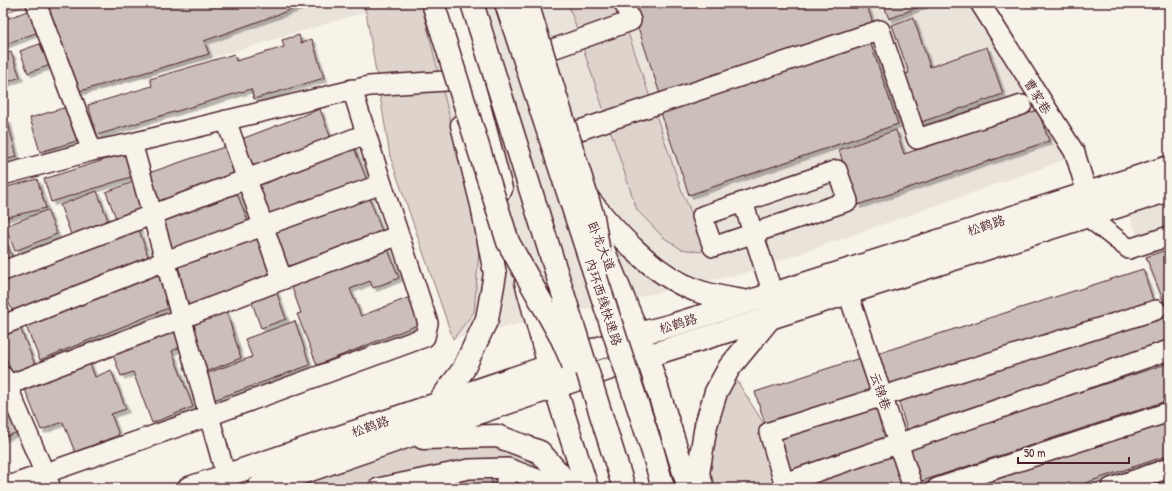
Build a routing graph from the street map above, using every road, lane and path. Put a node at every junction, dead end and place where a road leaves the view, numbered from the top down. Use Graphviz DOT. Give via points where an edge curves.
graph roads {
  1 [pos="36,3"];
  2 [pos="432,3"];
  3 [pos="451,3"];
  4 [pos="472,3"];
  5 [pos="506,3"];
  6 [pos="517,3"];
  7 [pos="527,3"];
  8 [pos="624,3"];
  9 [pos="980,3"];
  10 [pos="459,30"];
  11 [pos="533,56"];
  12 [pos="461,80"];
  13 [pos="352,90"];
  14 [pos="1022,105"];
  15 [pos="226,120"];
  16 [pos="366,134"];
  17 [pos="132,143"];
  18 [pos="561,144"];
  19 [pos="92,151"];
  20 [pos="1169,167"];
  21 [pos="3,175"];
  22 [pos="247,180"];
  23 [pos="382,184"];
  24 [pos="1169,190"];
  25 [pos="1087,193"];
  26 [pos="743,202"];
  27 [pos="152,215"];
  28 [pos="1087,216"];
  29 [pos="263,226"];
  30 [pos="753,233"];
  31 [pos="399,235"];
  32 [pos="1169,236"];
  33 [pos="165,261"];
  34 [pos="3,271"];
  35 [pos="282,279"];
  36 [pos="848,293"];
  37 [pos="773,294"];
  38 [pos="748,301"];
  39 [pos="1156,310"];
  40 [pos="181,318"];
  41 [pos="770,318"];
  42 [pos="3,325"];
  43 [pos="638,334"];
  44 [pos="1169,350"];
  45 [pos="647,356"];
  46 [pos="549,366"];
  47 [pos="4,383"];
  48 [pos="555,387"];
  49 [pos="883,397"];
  50 [pos="438,403"];
  51 [pos="1169,412"];
  52 [pos="209,416"];
  53 [pos="400,438"];
  54 [pos="898,443"];
  55 [pos="651,448"];
  56 [pos="617,464"];
  57 [pos="508,468"];
  58 [pos="1169,468"];
  59 [pos="226,476"];
  60 [pos="48,481"];
  61 [pos="785,485"];
  62 [pos="3,488"];
  63 [pos="189,488"];
  64 [pos="258,488"];
  65 [pos="378,488"];
  66 [pos="505,488"];
  67 [pos="546,488"];
  68 [pos="568,488"];
  69 [pos="587,488"];
  70 [pos="624,488"];
  71 [pos="663,488"];
  72 [pos="689,488"];
  73 [pos="703,488"];
  74 [pos="913,488"];
  75 [pos="938,488"];
  76 [pos="1111,488"];
  1 -- 19 [label="street"];
  2 -- 56 [label="main road, bridge" via="508,242 562,339"];
  3 -- 10 [label="main road"];
  4 -- 56 [label="main road, bridge"];
  5 -- 55 [label="main road, 内环西线快速路, bridge"];
  6 -- 11 [label="main road, 卧龙大道"];
  7 -- 55 [label="main road, bridge" via="593,217 610,326"];
  8 -- 11 [label="street" via="631,21"];
  9 -- 25 [label="street, 曹家巷" via="1075,153"];
  10 -- 12 [label="main road"];
  10 -- 46 [label="main road"];
  11 -- 18 [label="main road, 卧龙大道"];
  12 -- 13 [label="street" via="369,86"];
  12 -- 50 [label="main road" via="462,127 482,205 495,274 487,318 463,370"];
  13 -- 15 [label="street"];
  13 -- 16 [label="street"];
  14 -- 18 [label="street" via="917,139 880,30"];
  15 -- 17 [label="street"];
  15 -- 22 [label="street"];
  16 -- 22 [label="street"];
  16 -- 23 [label="street"];
  17 -- 19 [label="street"];
  17 -- 27 [label="street"];
  18 -- 38 [label="main road" via="576,184 614,229 653,267 694,290"];
  18 -- 43 [label="main road, 卧龙大道"];
  19 -- 21 [label="street"];
  20 -- 25 [label="main road, 松鹤路"];
  22 -- 27 [label="street"];
  22 -- 29 [label="street"];
  23 -- 29 [label="street"];
  23 -- 31 [label="street"];
  24 -- 28 [label="main road, 松鹤路"];
  25 -- 37 [label="main road, 松鹤路"];
  26 -- 30 [label="street"];
  26 -- 30 [label="street" via="702,216 713,247"];
  26 -- 30 [label="street" via="837,170 848,201"];
  27 -- 33 [label="street"];
  27 -- 34 [label="street"];
  28 -- 32 [label="street" via="1129,249"];
  28 -- 36 [label="main road, 松鹤路"];
  29 -- 33 [label="street"];
  29 -- 35 [label="street"];
  30 -- 37 [label="street"];
  31 -- 35 [label="street"];
  31 -- 52 [label="street" via="428,323 426,337"];
  33 -- 40 [label="street"];
  33 -- 42 [label="street"];
  35 -- 40 [label="street"];
  36 -- 41 [label="main road, 松鹤路"];
  36 -- 49 [label="street, 云锦巷"];
  37 -- 38 [label="main road, 松鹤路"];
  38 -- 43 [label="main road, 松鹤路"];
  39 -- 49 [label="street"];
  40 -- 47 [label="street"];
  40 -- 52 [label="street"];
  41 -- 45 [label="main road, 松鹤路"];
  41 -- 73 [label="main road" via="729,368 716,392 706,425 698,474"];
  43 -- 45 [label="main road, 卧龙大道"];
  43 -- 46 [label="main road, 松鹤路"];
  44 -- 54 [label="street"];
  45 -- 48 [label="main road, 松鹤路"];
  45 -- 72 [label="main road, 卧龙大道"];
  46 -- 48 [label="main road"];
  46 -- 50 [label="main road, 松鹤路"];
  47 -- 60 [label="street"];
  48 -- 53 [label="main road, 松鹤路"];
  48 -- 69 [label="main road"];
  49 -- 54 [label="street, 云锦巷"];
  49 -- 61 [label="street" via="769,432"];
  50 -- 59 [label="main road, 松鹤路"];
  51 -- 75 [label="street"];
  52 -- 59 [label="street"];
  52 -- 60 [label="street"];
  53 -- 64 [label="main road, 松鹤路"];
  53 -- 68 [label="main road" via="497,436 540,452"];
  54 -- 61 [label="street"];
  54 -- 74 [label="street, 云锦巷"];
  55 -- 71 [label="main road, 内环西线快速路, bridge"];
  56 -- 70 [label="main road, bridge"];
  57 -- 65 [label="street" via="469,469"];
  57 -- 66 [label="street"];
  57 -- 67 [label="street" via="537,478"];
  58 -- 76 [label="street"];
  59 -- 63 [label="main road, 松鹤路"];
  60 -- 62 [label="street"];
}
